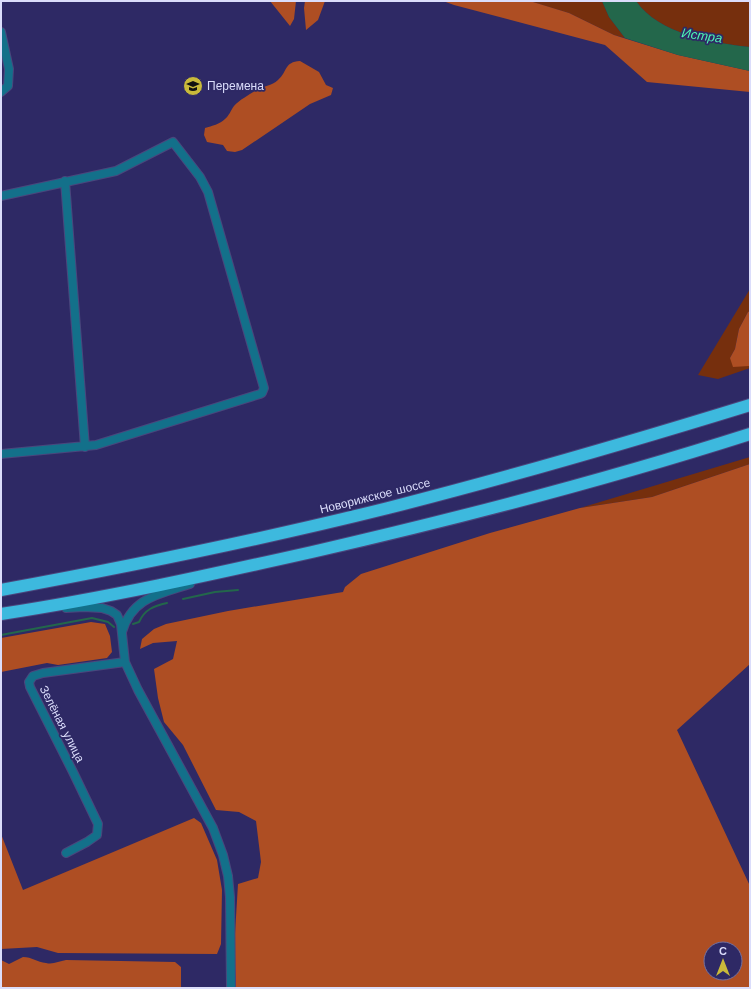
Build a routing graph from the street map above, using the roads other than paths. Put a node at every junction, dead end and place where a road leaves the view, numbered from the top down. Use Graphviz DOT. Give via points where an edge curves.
graph roads {
  1 [pos="1,32"];
  2 [pos="1,92"];
  3 [pos="65,181"];
  4 [pos="1,196"];
  5 [pos="750,405"];
  6 [pos="750,434"];
  7 [pos="85,447"];
  8 [pos="1,454"];
  9 [pos="222,572"];
  10 [pos="1,590"];
  11 [pos="18,612"];
  12 [pos="1,614"];
  13 [pos="122,632"];
  14 [pos="125,662"];
  15 [pos="66,853"];
  16 [pos="231,988"];
  1 -- 2 [label="street" via="10,69 8,86"];
  3 -- 4 [label="street"];
  3 -- 7 [label="street"];
  3 -- 7 [label="street" via="116,171 173,142 200,177 208,192 264,388 260,394"];
  5 -- 10 [label="highway, Новорижское шоссе" via="608,448 387,508 207,550"];
  6 -- 9 [label="highway" via="522,500"];
  7 -- 8 [label="street"];
  9 -- 11 [label="highway"];
  9 -- 13 [label="street" via="147,599 132,610"];
  11 -- 12 [label="highway"];
  11 -- 13 [label="street" via="102,608 117,615"];
  13 -- 14 [label="street"];
  14 -- 15 [label="street, Зелёная улица" via="43,673 33,676 29,682 98,824 97,835"];
  14 -- 16 [label="street" via="213,828 223,855 230,897"];
}
